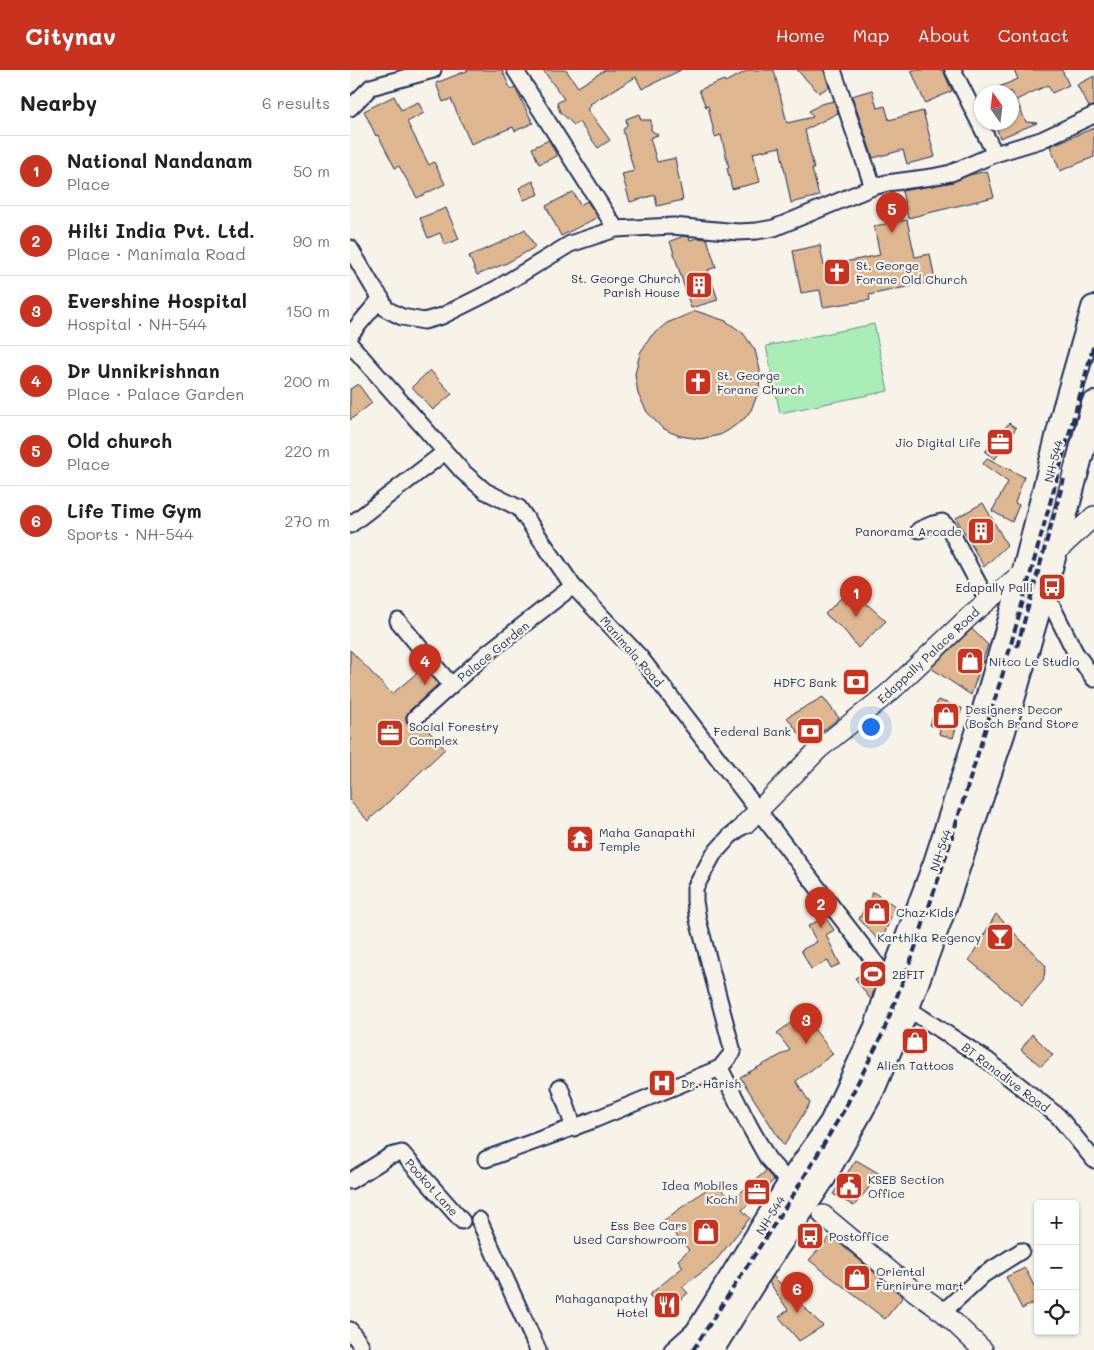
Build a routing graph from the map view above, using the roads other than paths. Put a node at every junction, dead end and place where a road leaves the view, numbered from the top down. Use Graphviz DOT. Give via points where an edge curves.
graph roads {
  1 [pos="432,70"];
  2 [pos="515,70"];
  3 [pos="834,70"];
  4 [pos="953,70"];
  5 [pos="350,108"];
  6 [pos="1094,115"];
  7 [pos="995,154"];
  8 [pos="873,187"];
  9 [pos="616,229"];
  10 [pos="350,248"];
  11 [pos="381,298"];
  12 [pos="1094,308"];
  13 [pos="350,335"];
  14 [pos="350,344"];
  15 [pos="1094,404"];
  16 [pos="445,452"];
  17 [pos="1094,516"];
  18 [pos="350,525"];
  19 [pos="919,530"];
  20 [pos="1034,537"];
  21 [pos="1056,547"];
  22 [pos="1025,571"];
  23 [pos="574,586"];
  24 [pos="1043,588"];
  25 [pos="988,602"];
  26 [pos="398,621"];
  27 [pos="1094,678"];
  28 [pos="451,685"];
  29 [pos="415,718"];
  30 [pos="752,817"];
  31 [pos="891,983"];
  32 [pos="907,1008"];
  33 [pos="720,1068"];
  34 [pos="560,1087"];
  35 [pos="574,1128"];
  36 [pos="486,1158"];
  37 [pos="1094,1160"];
  38 [pos="350,1181"];
  39 [pos="790,1184"];
  40 [pos="816,1208"];
  41 [pos="479,1220"];
  42 [pos="462,1221"];
  43 [pos="1021,1251"];
  44 [pos="943,1312"];
  45 [pos="715,1324"];
  46 [pos="350,1330"];
  47 [pos="361,1345"];
  48 [pos="538,1350"];
  49 [pos="672,1350"];
  50 [pos="687,1350"];
  51 [pos="711,1350"];
  52 [pos="983,1350"];
  1 -- 5 [label="street" via="372,87"];
  2 -- 9 [label="street"];
  3 -- 8 [label="street"];
  4 -- 7 [label="street"];
  6 -- 7 [label="street" via="1041,140"];
  7 -- 8 [label="street" via="951,173"];
  8 -- 9 [label="street" via="774,228 757,231 673,226"];
  9 -- 11 [label="street" via="570,244 496,289 442,316 424,321 402,317 386,309"];
  10 -- 11 [label="street"];
  11 -- 13 [label="street"];
  12 -- 20 [label="main road, NH-544"];
  14 -- 16 [label="street, Manimala Road"];
  15 -- 21 [label="main road, NH-544"];
  16 -- 18 [label="street"];
  16 -- 23 [label="street, Manimala Road" via="485,491 519,508"];
  17 -- 21 [label="street"];
  19 -- 25 [label="street" via="942,522 949,528"];
  20 -- 21 [label="main road"];
  20 -- 22 [label="main road, NH-544"];
  21 -- 24 [label="main road, NH-544"];
  22 -- 25 [label="street, Edappally Palace Road"];
  22 -- 31 [label="main road, NH-544" via="936,864"];
  23 -- 28 [label="street, Palace Garden"];
  23 -- 30 [label="street, Manimala Road" via="640,657"];
  24 -- 27 [label="street" via="1075,652"];
  24 -- 32 [label="main road, NH-544" via="1003,731"];
  25 -- 30 [label="street, Edappally Palace Road" via="891,691 819,749"];
  26 -- 28 [label="street"];
  28 -- 29 [label="street, Palace Garden"];
  30 -- 31 [label="street, Manimala Road"];
  30 -- 33 [label="street" via="713,855 695,888 698,920 733,1052"];
  31 -- 32 [label="street, BT Ranadive Road"];
  31 -- 39 [label="main road, NH-544" via="877,1027 832,1123"];
  32 -- 37 [label="street, BT Ranadive Road" via="987,1060 1058,1116"];
  32 -- 40 [label="main road, NH-544" via="870,1092 824,1176"];
  33 -- 35 [label="street"];
  33 -- 39 [label="street" via="768,1159"];
  34 -- 35 [label="street"];
  35 -- 36 [label="street"];
  38 -- 42 [label="street, Pookot Lane" via="390,1156 402,1154"];
  39 -- 45 [label="main road, NH-544"];
  40 -- 44 [label="street"];
  40 -- 45 [label="main road, NH-544"];
  41 -- 48 [label="street"];
  43 -- 44 [label="street" via="984,1275"];
  44 -- 52 [label="street"];
  45 -- 49 [label="street"];
  45 -- 50 [label="main road, NH-544"];
  45 -- 51 [label="main road, NH-544"];
  46 -- 47 [label="street"];
}
